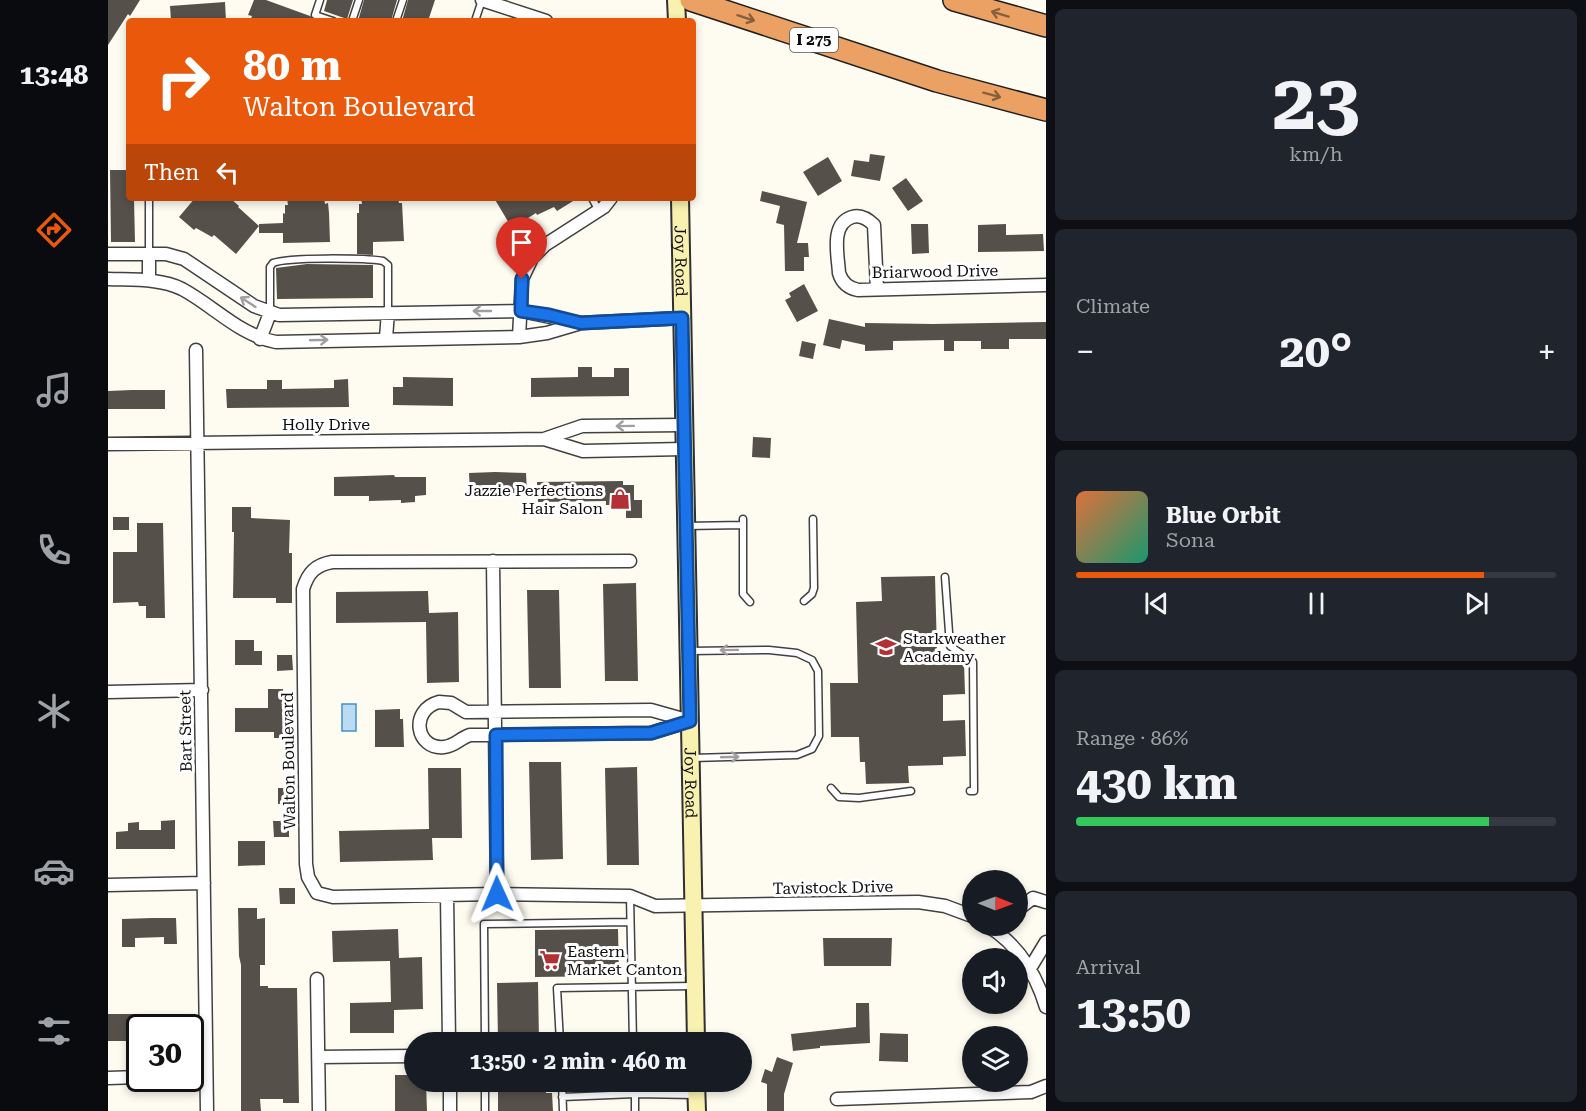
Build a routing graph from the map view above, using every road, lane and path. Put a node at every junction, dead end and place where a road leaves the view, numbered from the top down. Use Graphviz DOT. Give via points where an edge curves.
graph roads {
  1 [pos="320,0"];
  2 [pos="359,0"];
  3 [pos="403,0"];
  4 [pos="482,0"];
  5 [pos="676,0"];
  6 [pos="691,0"];
  7 [pos="954,0"];
  8 [pos="324,18"];
  9 [pos="353,18"];
  10 [pos="397,18"];
  11 [pos="476,18"];
  12 [pos="537,18"];
  13 [pos="677,18"];
  14 [pos="1039,24"];
  15 [pos="1046,110"];
  16 [pos="149,201"];
  17 [pos="594,201"];
  18 [pos="608,201"];
  19 [pos="680,201"];
  20 [pos="599,211"];
  21 [pos="108,254"];
  22 [pos="149,254"];
  23 [pos="108,279"];
  24 [pos="149,280"];
  25 [pos="1046,285"];
  26 [pos="877,289"];
  27 [pos="521,311"];
  28 [pos="388,312"];
  29 [pos="270,313"];
  30 [pos="682,318"];
  31 [pos="581,323"];
  32 [pos="519,337"];
  33 [pos="386,338"];
  34 [pos="260,339"];
  35 [pos="196,350"];
  36 [pos="684,425"];
  37 [pos="544,439"];
  38 [pos="197,442"];
  39 [pos="108,444"];
  40 [pos="684,449"];
  41 [pos="813,519"];
  42 [pos="686,526"];
  43 [pos="493,561"];
  44 [pos="630,561"];
  45 [pos="945,577"];
  46 [pos="804,601"];
  47 [pos="750,602"];
  48 [pos="689,651"];
  49 [pos="201,690"];
  50 [pos="108,692"];
  51 [pos="585,711"];
  52 [pos="495,712"];
  53 [pos="690,721"];
  54 [pos="586,734"];
  55 [pos="496,735"];
  56 [pos="692,758"];
  57 [pos="831,788"];
  58 [pos="912,791"];
  59 [pos="970,791"];
  60 [pos="204,883"];
  61 [pos="108,885"];
  62 [pos="497,894"];
  63 [pos="447,895"];
  64 [pos="630,896"];
  65 [pos="1028,902"];
  66 [pos="1046,902"];
  67 [pos="693,905"];
  68 [pos="962,912"];
  69 [pos="630,922"];
  70 [pos="1002,936"];
  71 [pos="1046,942"];
  72 [pos="1029,970"];
  73 [pos="317,979"];
  74 [pos="695,986"];
  75 [pos="631,987"];
  76 [pos="1046,1007"];
  77 [pos="449,1032"];
  78 [pos="485,1032"];
  79 [pos="559,1032"];
  80 [pos="633,1032"];
  81 [pos="696,1032"];
  82 [pos="404,1056"];
  83 [pos="318,1057"];
  84 [pos="204,1076"];
  85 [pos="207,1076"];
  86 [pos="126,1077"];
  87 [pos="108,1078"];
  88 [pos="1046,1086"];
  89 [pos="450,1092"];
  90 [pos="485,1092"];
  91 [pos="562,1092"];
  92 [pos="635,1094"];
  93 [pos="696,1096"];
  94 [pos="562,1097"];
  95 [pos="837,1099"];
  96 [pos="207,1111"];
  97 [pos="319,1111"];
  98 [pos="450,1111"];
  99 [pos="485,1111"];
  100 [pos="563,1111"];
  101 [pos="635,1111"];
  1 -- 8 [label="lane" via="315,15"];
  2 -- 9 [label="lane"];
  3 -- 10 [label="lane"];
  4 -- 11 [label="lane"];
  4 -- 12 [label="street"];
  5 -- 13 [label="street"];
  6 -- 15 [label="highway, I 275, one-way" via="937,81"];
  14 -- 7 [label="highway, one-way"];
  16 -- 22 [label="lane"];
  17 -- 20 [label="lane"];
  18 -- 20 [label="street"];
  19 -- 30 [label="street, Joy Road"];
  20 -- 27 [label="street" via="545,245 532,258 522,279"];
  21 -- 22 [label="street"];
  22 -- 24 [label="street"];
  29 -- 22 [label="street, one-way" via="184,259"];
  23 -- 24 [label="street"];
  24 -- 34 [label="street" via="181,288"];
  25 -- 26 [label="street, Briarwood Drive"];
  26 -- 26 [label="street, Briarwood Drive" via="849,287 838,273 838,231 853,217 874,225"];
  27 -- 28 [label="street, one-way"];
  27 -- 31 [label="street"];
  27 -- 32 [label="street"];
  28 -- 29 [label="street"];
  28 -- 29 [label="lane" via="388,265 383,261 305,259 280,260 270,267"];
  28 -- 33 [label="street"];
  29 -- 34 [label="street"];
  30 -- 31 [label="street"];
  30 -- 36 [label="street, Joy Road"];
  31 -- 32 [label="street"];
  32 -- 33 [label="street"];
  34 -- 33 [label="street, one-way" via="276,342"];
  35 -- 38 [label="street, Bart Street"];
  36 -- 37 [label="street, Holly Drive, one-way" via="582,426"];
  36 -- 40 [label="street, Joy Road"];
  37 -- 38 [label="street, Holly Drive"];
  37 -- 40 [label="street, Holly Drive" via="584,451"];
  38 -- 39 [label="street, Holly Drive"];
  38 -- 49 [label="street, Bart Street"];
  40 -- 42 [label="street, Joy Road"];
  41 -- 46 [label="lane" via="814,588"];
  42 -- 47 [label="lane" via="743,522 744,594"];
  42 -- 48 [label="street, Joy Road"];
  43 -- 44 [label="street, Walton Boulevard"];
  43 -- 52 [label="street"];
  43 -- 63 [label="street, Walton Boulevard" via="332,562 314,568 303,589 306,864 311,885 317,893 333,897"];
  45 -- 59 [label="lane" via="950,646 973,662 974,791"];
  48 -- 53 [label="street, Joy Road"];
  56 -- 48 [label="lane, one-way" via="797,755 812,749 819,736 818,671 812,660 797,652"];
  49 -- 50 [label="street"];
  49 -- 60 [label="street, Bart Street"];
  51 -- 52 [label="street"];
  51 -- 53 [label="street" via="651,710"];
  51 -- 54 [label="street"];
  52 -- 55 [label="street"];
  52 -- 55 [label="street" via="466,712 451,703 439,702 424,710 419,724 426,741 442,748 470,735"];
  53 -- 54 [label="street" via="651,733"];
  53 -- 56 [label="street, Joy Road"];
  54 -- 55 [label="street"];
  55 -- 62 [label="street"];
  56 -- 67 [label="street, Joy Road"];
  57 -- 58 [label="lane" via="839,797 859,798"];
  60 -- 61 [label="street"];
  60 -- 85 [label="street, Bart Street"];
  62 -- 63 [label="street, Walton Boulevard"];
  62 -- 64 [label="street, Walton Boulevard"];
  63 -- 77 [label="street"];
  64 -- 67 [label="street, Walton Boulevard" via="655,906"];
  64 -- 69 [label="lane"];
  65 -- 66 [label="street" via="1033,898"];
  67 -- 68 [label="street, Tavistock Drive" via="918,902"];
  67 -- 74 [label="street, Joy Road"];
  69 -- 75 [label="lane"];
  69 -- 78 [label="lane" via="484,924"];
  70 -- 72 [label="street"];
  71 -- 72 [label="street"];
  72 -- 76 [label="street"];
  73 -- 83 [label="street"];
  74 -- 75 [label="lane"];
  74 -- 81 [label="street, Joy Road"];
  75 -- 79 [label="lane" via="557,988"];
  75 -- 80 [label="lane"];
  82 -- 83 [label="street"];
  83 -- 97 [label="street"];
  84 -- 85 [label="street"];
  85 -- 96 [label="street, Bart Street"];
  86 -- 87 [label="street"];
  88 -- 95 [label="street" via="1031,1092"];
  89 -- 98 [label="street"];
  90 -- 99 [label="lane"];
  91 -- 94 [label="lane"];
  92 -- 93 [label="lane"];
  92 -- 94 [label="lane"];
  92 -- 101 [label="lane"];
  94 -- 100 [label="lane"];
}
